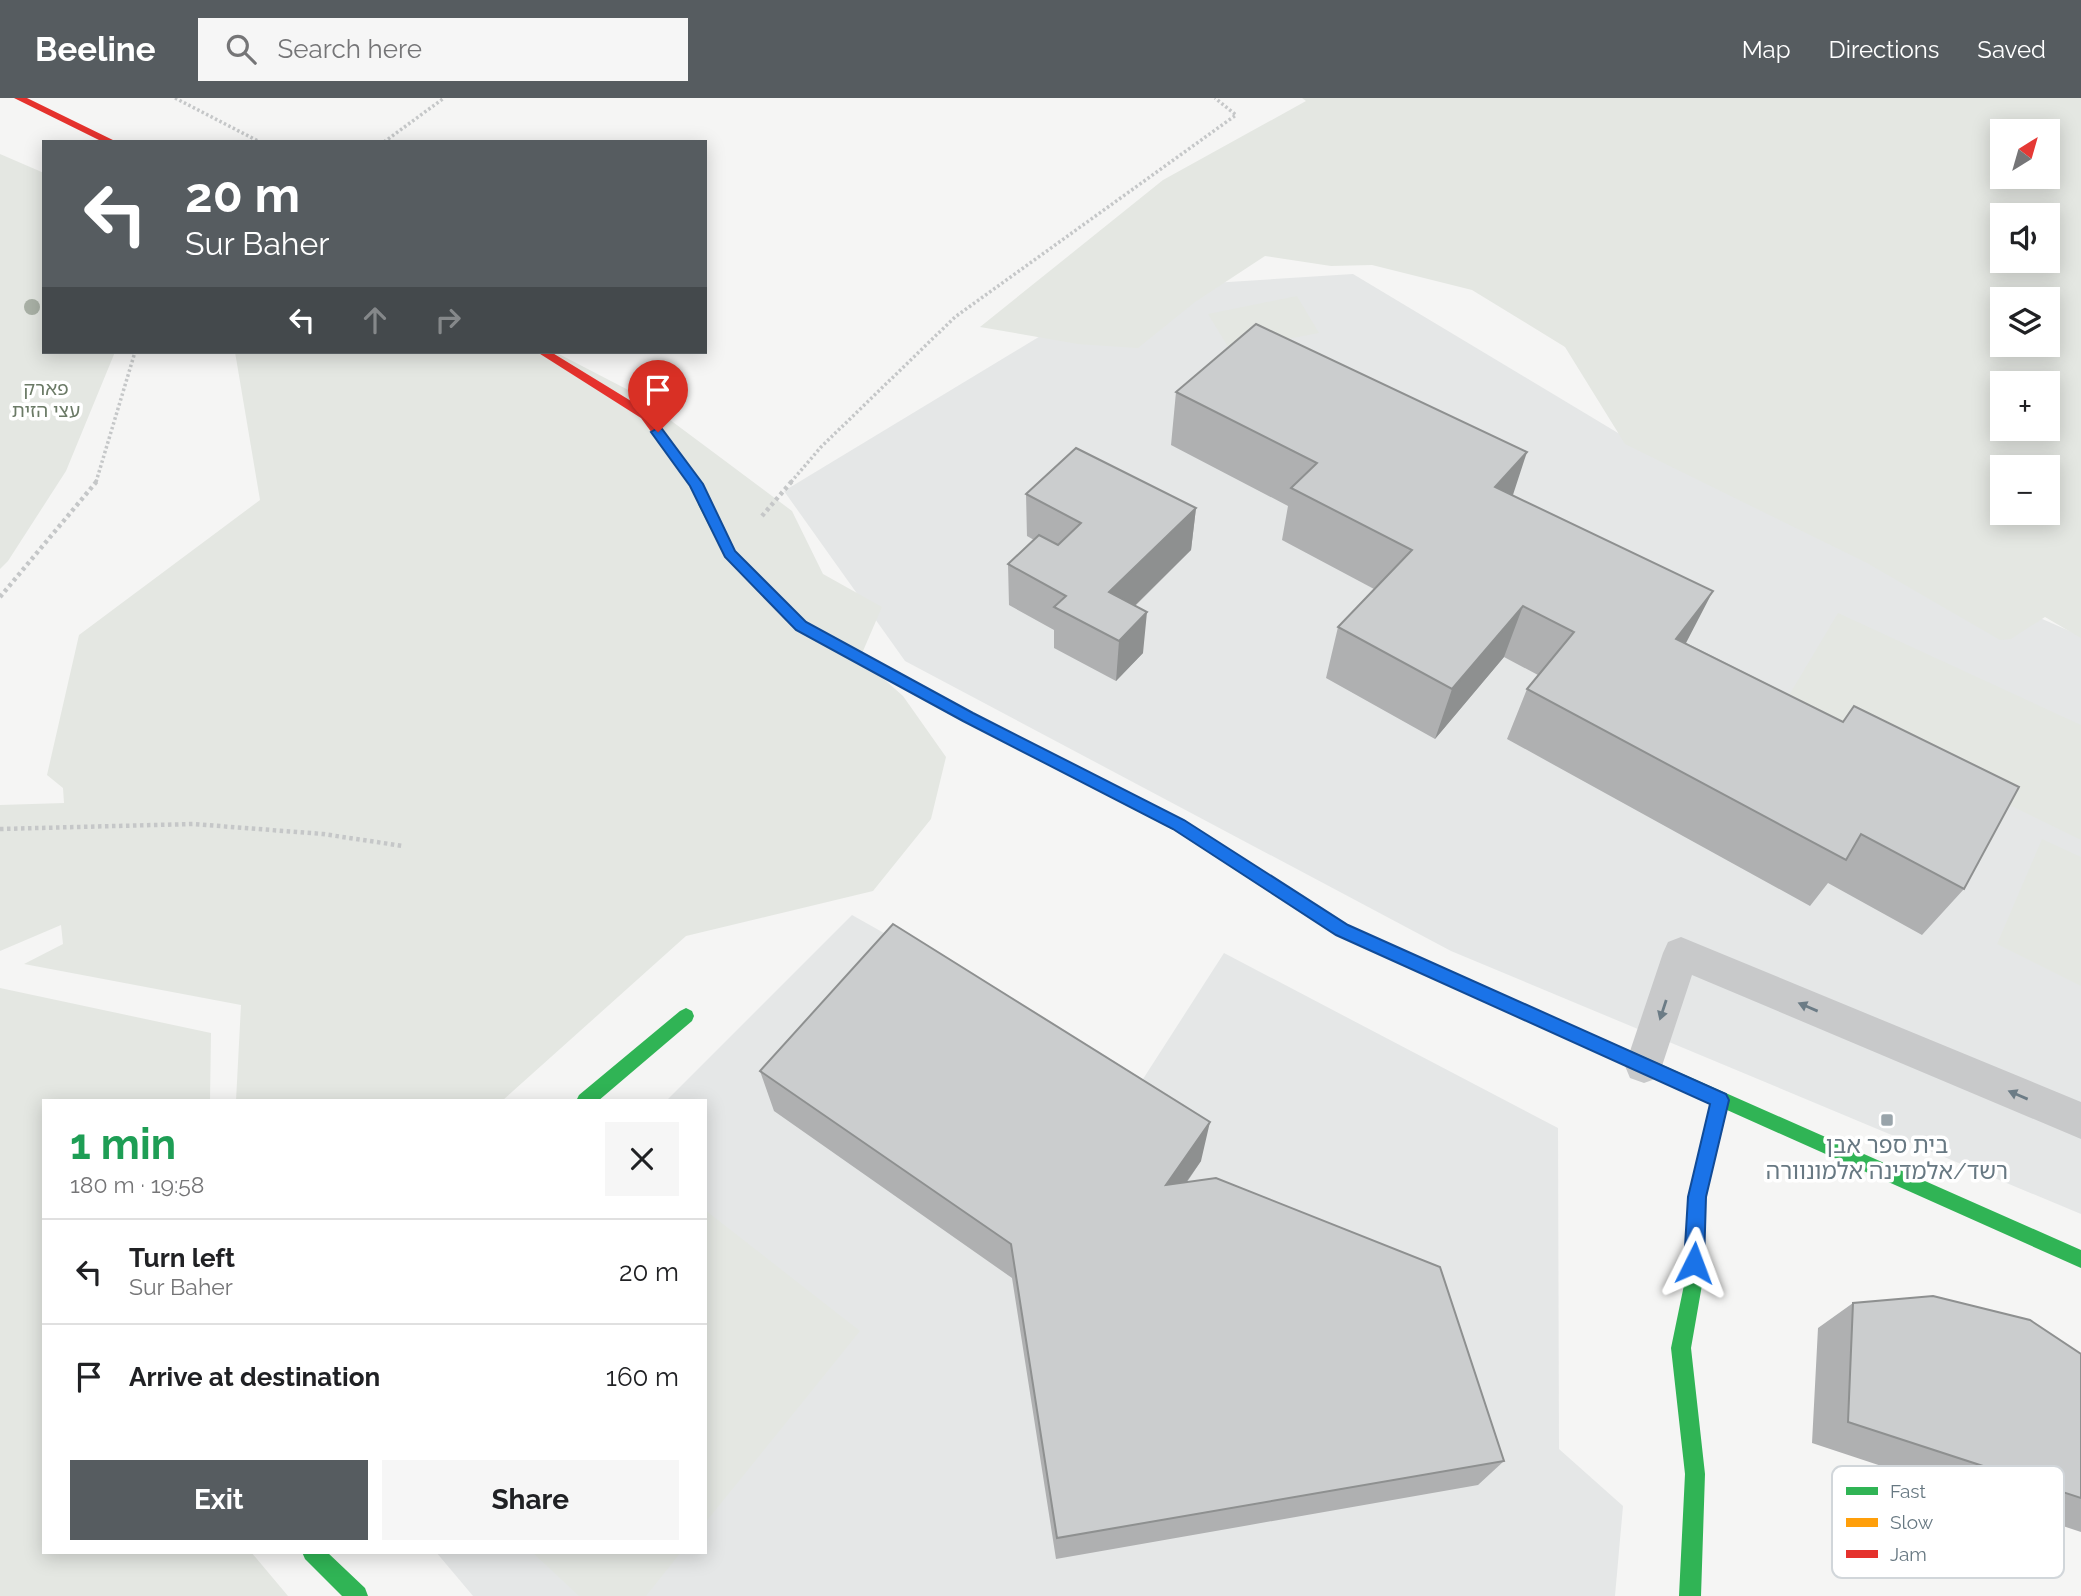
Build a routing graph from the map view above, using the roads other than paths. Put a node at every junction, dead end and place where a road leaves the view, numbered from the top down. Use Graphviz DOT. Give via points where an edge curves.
graph roads {
  1 [pos="19,98"];
  2 [pos="108,140"];
  3 [pos="546,354"];
  4 [pos="686,1016"];
  5 [pos="1644,1066"];
  6 [pos="587,1099"];
  7 [pos="1720,1100"];
  8 [pos="2081,1121"];
  9 [pos="2081,1259"];
  10 [pos="314,1554"];
  11 [pos="357,1596"];
  12 [pos="1690,1596"];
  1 -- 2 [label="street"];
  3 -- 5 [label="street" via="645,415 696,484 730,554 801,626 1178,825 1342,930"];
  4 -- 6 [label="street"];
  5 -- 7 [label="street"];
  8 -- 5 [label="lane, one-way" via="1681,953"];
  7 -- 9 [label="street"];
  7 -- 12 [label="street" via="1697,1197 1693,1285 1681,1348 1695,1474"];
  10 -- 11 [label="street"];
}
